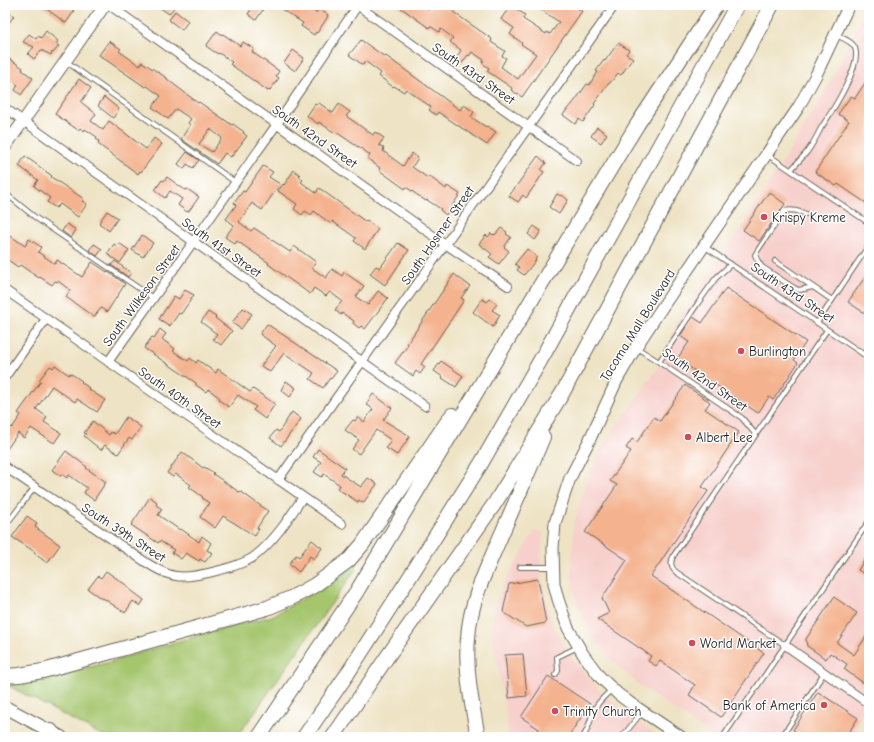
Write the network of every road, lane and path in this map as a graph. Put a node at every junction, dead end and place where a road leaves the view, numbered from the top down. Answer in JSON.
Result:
{"nodes":[{"id":1,"x":105,"y":5,"type":"edge"},
{"id":2,"x":109,"y":5,"type":"edge"},
{"id":3,"x":358,"y":5,"type":"edge"},
{"id":4,"x":716,"y":5,"type":"edge"},
{"id":5,"x":737,"y":5,"type":"edge"},
{"id":6,"x":772,"y":5,"type":"edge"},
{"id":7,"x":849,"y":5,"type":"edge"},
{"id":8,"x":613,"y":6,"type":"edge"},
{"id":9,"x":836,"y":35,"type":"junction"},
{"id":10,"x":65,"y":61,"type":"junction"},
{"id":11,"x":5,"y":108,"type":"edge"},
{"id":12,"x":23,"y":121,"type":"junction"},
{"id":13,"x":277,"y":124,"type":"junction"},
{"id":14,"x":528,"y":127,"type":"junction"},
{"id":15,"x":5,"y":147,"type":"edge"},
{"id":16,"x":767,"y":154,"type":"junction"},
{"id":17,"x":577,"y":161,"type":"dead end"},
{"id":18,"x":791,"y":170,"type":"junction"},
{"id":19,"x":236,"y":182,"type":"junction"},
{"id":20,"x":5,"y":193,"type":"edge"},
{"id":21,"x":806,"y":214,"type":"dead end"},
{"id":22,"x":869,"y":223,"type":"edge"},
{"id":23,"x":193,"y":242,"type":"junction"},
{"id":24,"x":446,"y":244,"type":"junction"},
{"id":25,"x":869,"y":245,"type":"edge"},
{"id":26,"x":704,"y":246,"type":"junction"},
{"id":27,"x":775,"y":261,"type":"dead end"},
{"id":28,"x":730,"y":264,"type":"junction"},
{"id":29,"x":508,"y":286,"type":"dead end"},
{"id":30,"x":813,"y":287,"type":"junction"},
{"id":31,"x":5,"y":290,"type":"edge"},
{"id":32,"x":535,"y":294,"type":"junction"},
{"id":33,"x":153,"y":298,"type":"junction"},
{"id":34,"x":832,"y":300,"type":"junction"},
{"id":35,"x":46,"y":319,"type":"junction"},
{"id":36,"x":817,"y":323,"type":"junction"},
{"id":37,"x":827,"y":330,"type":"junction"},
{"id":38,"x":636,"y":347,"type":"junction"},
{"id":39,"x":869,"y":358,"type":"edge"},
{"id":40,"x":362,"y":361,"type":"junction"},
{"id":41,"x":108,"y":362,"type":"junction"},
{"id":42,"x":659,"y":362,"type":"junction"},
{"id":43,"x":5,"y":378,"type":"edge"},
{"id":44,"x":562,"y":392,"type":"junction"},
{"id":45,"x":425,"y":406,"type":"dead end"},
{"id":46,"x":756,"y":434,"type":"junction"},
{"id":47,"x":5,"y":467,"type":"edge"},
{"id":48,"x":278,"y":480,"type":"junction"},
{"id":49,"x":35,"y":487,"type":"junction"},
{"id":50,"x":303,"y":497,"type":"junction"},
{"id":51,"x":869,"y":521,"type":"edge"},
{"id":52,"x":342,"y":524,"type":"dead end"},
{"id":53,"x":5,"y":526,"type":"edge"},
{"id":54,"x":520,"y":567,"type":"dead end"},
{"id":55,"x":554,"y":567,"type":"junction"},
{"id":56,"x":785,"y":645,"type":"junction"},
{"id":57,"x":578,"y":646,"type":"junction"},
{"id":58,"x":824,"y":672,"type":"junction"},
{"id":59,"x":555,"y":674,"type":"dead end"},
{"id":60,"x":5,"y":676,"type":"edge"},
{"id":61,"x":612,"y":689,"type":"junction"},
{"id":62,"x":282,"y":704,"type":"junction"},
{"id":63,"x":869,"y":704,"type":"edge"},
{"id":64,"x":5,"y":707,"type":"edge"},
{"id":65,"x":642,"y":712,"type":"junction"},
{"id":66,"x":53,"y":735,"type":"edge"},
{"id":67,"x":783,"y":735,"type":"dead end"},
{"id":68,"x":256,"y":737,"type":"edge"},
{"id":69,"x":259,"y":737,"type":"edge"},
{"id":70,"x":304,"y":737,"type":"edge"},
{"id":71,"x":333,"y":737,"type":"edge"},
{"id":72,"x":478,"y":737,"type":"edge"},
{"id":73,"x":583,"y":737,"type":"edge"},
{"id":74,"x":622,"y":737,"type":"edge"},
{"id":75,"x":681,"y":737,"type":"edge"},
{"id":76,"x":723,"y":737,"type":"edge"}],
"edges":[{"from":1,"to":10,"type":"street"},
{"from":2,"to":13,"type":"street","name":"South 42nd Street"},
{"from":3,"to":13,"type":"street","name":"South Wilkeson Street"},
{"from":3,"to":14,"type":"street","name":"South 43rd Street"},
{"from":4,"to":32,"type":"highway"},
{"from":5,"to":70,"type":"highway"},
{"from":6,"to":44,"type":"highway"},
{"from":7,"to":9,"type":"street","name":"Tacoma Mall Boulevard"},
{"from":8,"to":14,"type":"street","name":"South Hosmer Street"},
{"from":9,"to":16,"type":"street","name":"Tacoma Mall Boulevard"},
{"from":9,"to":18,"type":"lane"},
{"from":10,"to":12,"type":"street"},
{"from":10,"to":19,"type":"lane"},
{"from":11,"to":12,"type":"street","name":"South 41st Street"},
{"from":12,"to":15,"type":"street"},
{"from":12,"to":23,"type":"street","name":"South 41st Street"},
{"from":13,"to":19,"type":"street","name":"South Wilkeson Street"},
{"from":13,"to":24,"type":"street","name":"South 42nd Street"},
{"from":14,"to":17,"type":"street","name":"South 43rd Street"},
{"from":14,"to":24,"type":"street","name":"South Hosmer Street"},
{"from":16,"to":18,"type":"lane"},
{"from":16,"to":26,"type":"street","name":"Tacoma Mall Boulevard"},
{"from":18,"to":22,"type":"lane"},
{"from":19,"to":23,"type":"street","name":"South Wilkeson Street"},
{"from":20,"to":33,"type":"lane"},
{"from":21,"to":30,"type":"lane"},
{"from":23,"to":33,"type":"street","name":"South Wilkeson Street"},
{"from":23,"to":40,"type":"street","name":"South 41st Street"},
{"from":24,"to":29,"type":"street","name":"South 42nd Street"},
{"from":24,"to":40,"type":"street","name":"South Hosmer Street"},
{"from":25,"to":34,"type":"lane"},
{"from":26,"to":28,"type":"lane","name":"South 43rd Street"},
{"from":26,"to":38,"type":"street","name":"Tacoma Mall Boulevard"},
{"from":27,"to":30,"type":"lane"},
{"from":28,"to":36,"type":"lane","name":"South 43rd Street"},
{"from":28,"to":42,"type":"lane"},
{"from":30,"to":34,"type":"lane"},
{"from":31,"to":35,"type":"street","name":"South 40th Street"},
{"from":32,"to":60,"type":"highway"},
{"from":32,"to":62,"type":"highway"},
{"from":33,"to":41,"type":"street","name":"South Wilkeson Street"},
{"from":34,"to":36,"type":"lane"},
{"from":35,"to":41,"type":"street","name":"South 40th Street"},
{"from":35,"to":43,"type":"street"},
{"from":36,"to":37,"type":"lane","name":"South 43rd Street"},
{"from":37,"to":39,"type":"lane","name":"South 43rd Street"},
{"from":37,"to":46,"type":"lane"},
{"from":38,"to":42,"type":"lane","name":"South 42nd Street"},
{"from":38,"to":55,"type":"street","name":"Tacoma Mall Boulevard"},
{"from":40,"to":45,"type":"street","name":"South 41st Street"},
{"from":40,"to":48,"type":"street","name":"South Hosmer Street"},
{"from":41,"to":48,"type":"street","name":"South 40th Street"},
{"from":42,"to":46,"type":"lane","name":"South 42nd Street"},
{"from":44,"to":71,"type":"highway"},
{"from":44,"to":72,"type":"highway"},
{"from":46,"to":56,"type":"lane"},
{"from":47,"to":49,"type":"street","name":"South 39th Street"},
{"from":48,"to":50,"type":"street","name":"South 40th Street"},
{"from":49,"to":50,"type":"street","name":"South 39th Street"},
{"from":49,"to":53,"type":"lane"},
{"from":50,"to":52,"type":"street","name":"South 40th Street"},
{"from":51,"to":56,"type":"lane"},
{"from":54,"to":55,"type":"lane"},
{"from":55,"to":57,"type":"street","name":"Tacoma Mall Boulevard"},
{"from":56,"to":58,"type":"street"},
{"from":56,"to":76,"type":"lane"},
{"from":57,"to":59,"type":"lane"},
{"from":57,"to":61,"type":"street","name":"Tacoma Mall Boulevard"},
{"from":58,"to":63,"type":"street"},
{"from":58,"to":67,"type":"lane"},
{"from":61,"to":65,"type":"street","name":"Tacoma Mall Boulevard"},
{"from":61,"to":73,"type":"lane"},
{"from":62,"to":68,"type":"highway"},
{"from":62,"to":69,"type":"highway"},
{"from":64,"to":66,"type":"main road"},
{"from":65,"to":74,"type":"lane"},
{"from":65,"to":75,"type":"street","name":"Tacoma Mall Boulevard"}]}
